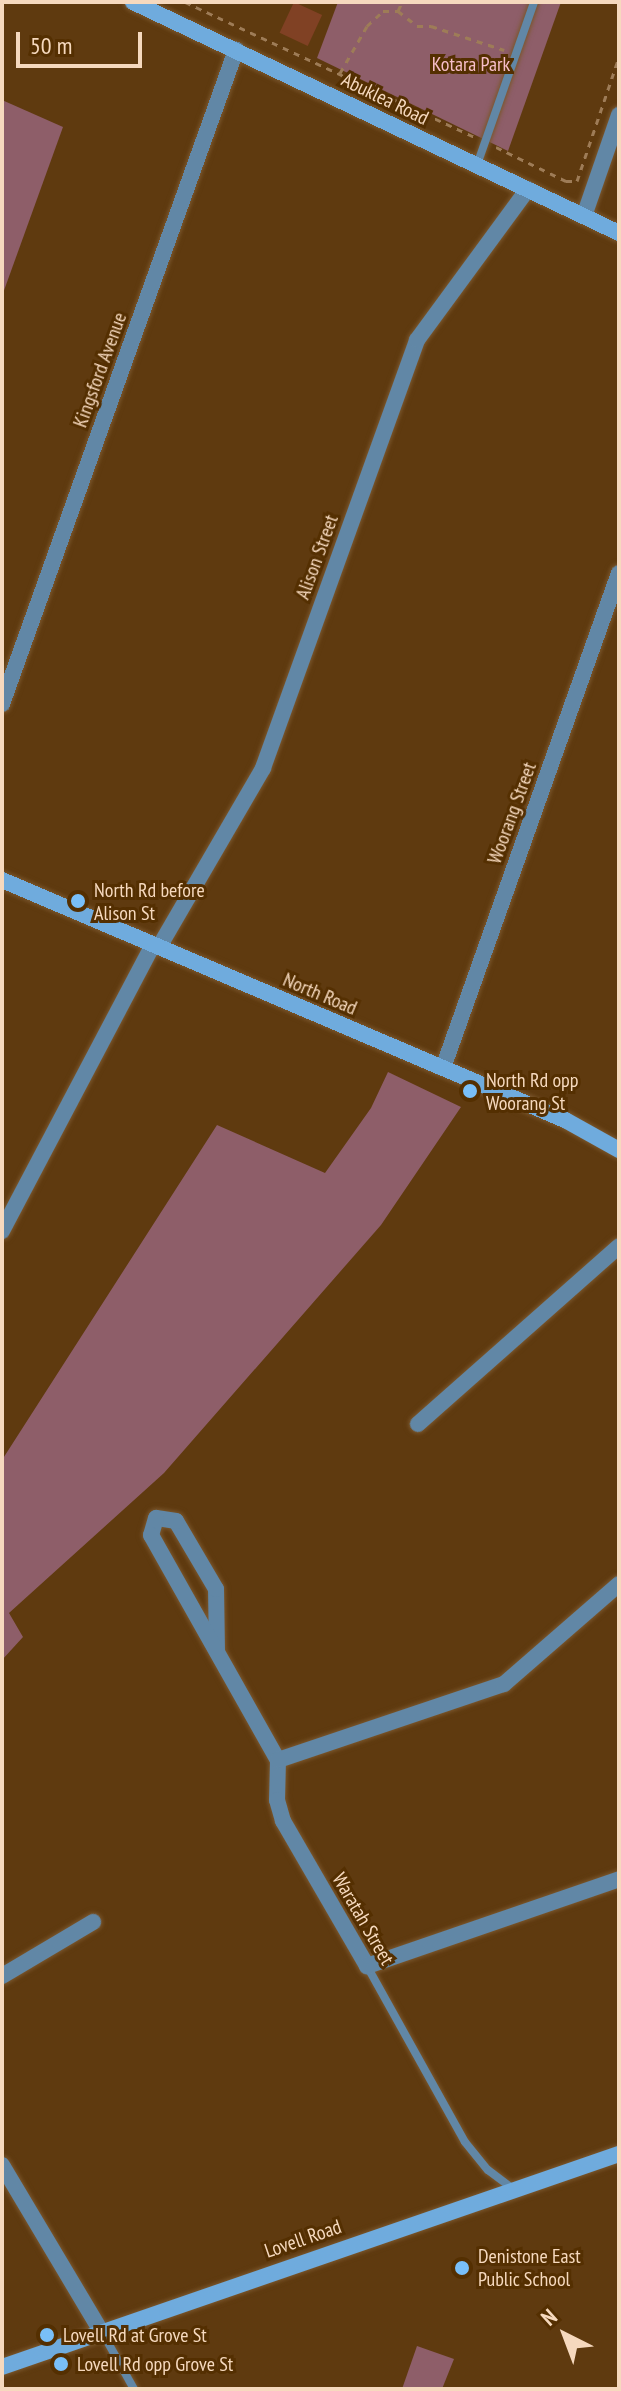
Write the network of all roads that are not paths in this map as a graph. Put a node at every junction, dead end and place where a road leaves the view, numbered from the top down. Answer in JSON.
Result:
{"nodes":[{"id":1,"x":133,"y":2,"type":"edge"},
{"id":2,"x":534,"y":2,"type":"edge"},
{"id":3,"x":236,"y":50,"type":"junction"},
{"id":4,"x":619,"y":115,"type":"edge"},
{"id":5,"x":477,"y":165,"type":"junction"},
{"id":6,"x":528,"y":189,"type":"junction"},
{"id":7,"x":584,"y":216,"type":"junction"},
{"id":8,"x":619,"y":233,"type":"edge"},
{"id":9,"x":619,"y":573,"type":"edge"},
{"id":10,"x":2,"y":704,"type":"edge"},
{"id":11,"x":2,"y":880,"type":"edge"},
{"id":12,"x":156,"y":946,"type":"junction"},
{"id":13,"x":443,"y":1068,"type":"junction"},
{"id":14,"x":619,"y":1150,"type":"edge"},
{"id":15,"x":2,"y":1231,"type":"edge"},
{"id":16,"x":619,"y":1246,"type":"edge"},
{"id":17,"x":418,"y":1424,"type":"dead end"},
{"id":18,"x":619,"y":1584,"type":"edge"},
{"id":19,"x":217,"y":1651,"type":"junction"},
{"id":20,"x":278,"y":1760,"type":"junction"},
{"id":21,"x":619,"y":1879,"type":"edge"},
{"id":22,"x":93,"y":1922,"type":"dead end"},
{"id":23,"x":367,"y":1966,"type":"junction"},
{"id":24,"x":2,"y":1976,"type":"edge"},
{"id":25,"x":619,"y":2154,"type":"edge"},
{"id":26,"x":2,"y":2165,"type":"edge"},
{"id":27,"x":513,"y":2189,"type":"junction"},
{"id":28,"x":101,"y":2331,"type":"junction"},
{"id":29,"x":2,"y":2367,"type":"edge"},
{"id":30,"x":134,"y":2389,"type":"edge"}],
"edges":[{"from":1,"to":3,"type":"street","name":"Abuklea Road"},
{"from":2,"to":5,"type":"lane"},
{"from":3,"to":5,"type":"street","name":"Abuklea Road"},
{"from":3,"to":10,"type":"street","name":"Kingsford Avenue"},
{"from":4,"to":7,"type":"street"},
{"from":5,"to":6,"type":"street","name":"Abuklea Road"},
{"from":6,"to":7,"type":"street","name":"Abuklea Road"},
{"from":6,"to":12,"type":"street","name":"Alison Street"},
{"from":7,"to":8,"type":"street","name":"Abuklea Road"},
{"from":9,"to":13,"type":"street","name":"Woorang Street"},
{"from":11,"to":12,"type":"street","name":"North Road"},
{"from":12,"to":13,"type":"street","name":"North Road"},
{"from":12,"to":15,"type":"street","name":"Alison Street"},
{"from":13,"to":14,"type":"street","name":"North Road"},
{"from":16,"to":17,"type":"street"},
{"from":18,"to":20,"type":"street"},
{"from":19,"to":19,"type":"street"},
{"from":19,"to":20,"type":"street"},
{"from":20,"to":23,"type":"street","name":"Waratah Street"},
{"from":21,"to":23,"type":"street"},
{"from":22,"to":24,"type":"street"},
{"from":23,"to":27,"type":"lane","name":"Waratah Street"},
{"from":25,"to":27,"type":"street","name":"Lovell Road"},
{"from":26,"to":28,"type":"street"},
{"from":27,"to":28,"type":"street","name":"Lovell Road"},
{"from":28,"to":29,"type":"street","name":"Lovell Road"},
{"from":28,"to":30,"type":"lane"}]}
